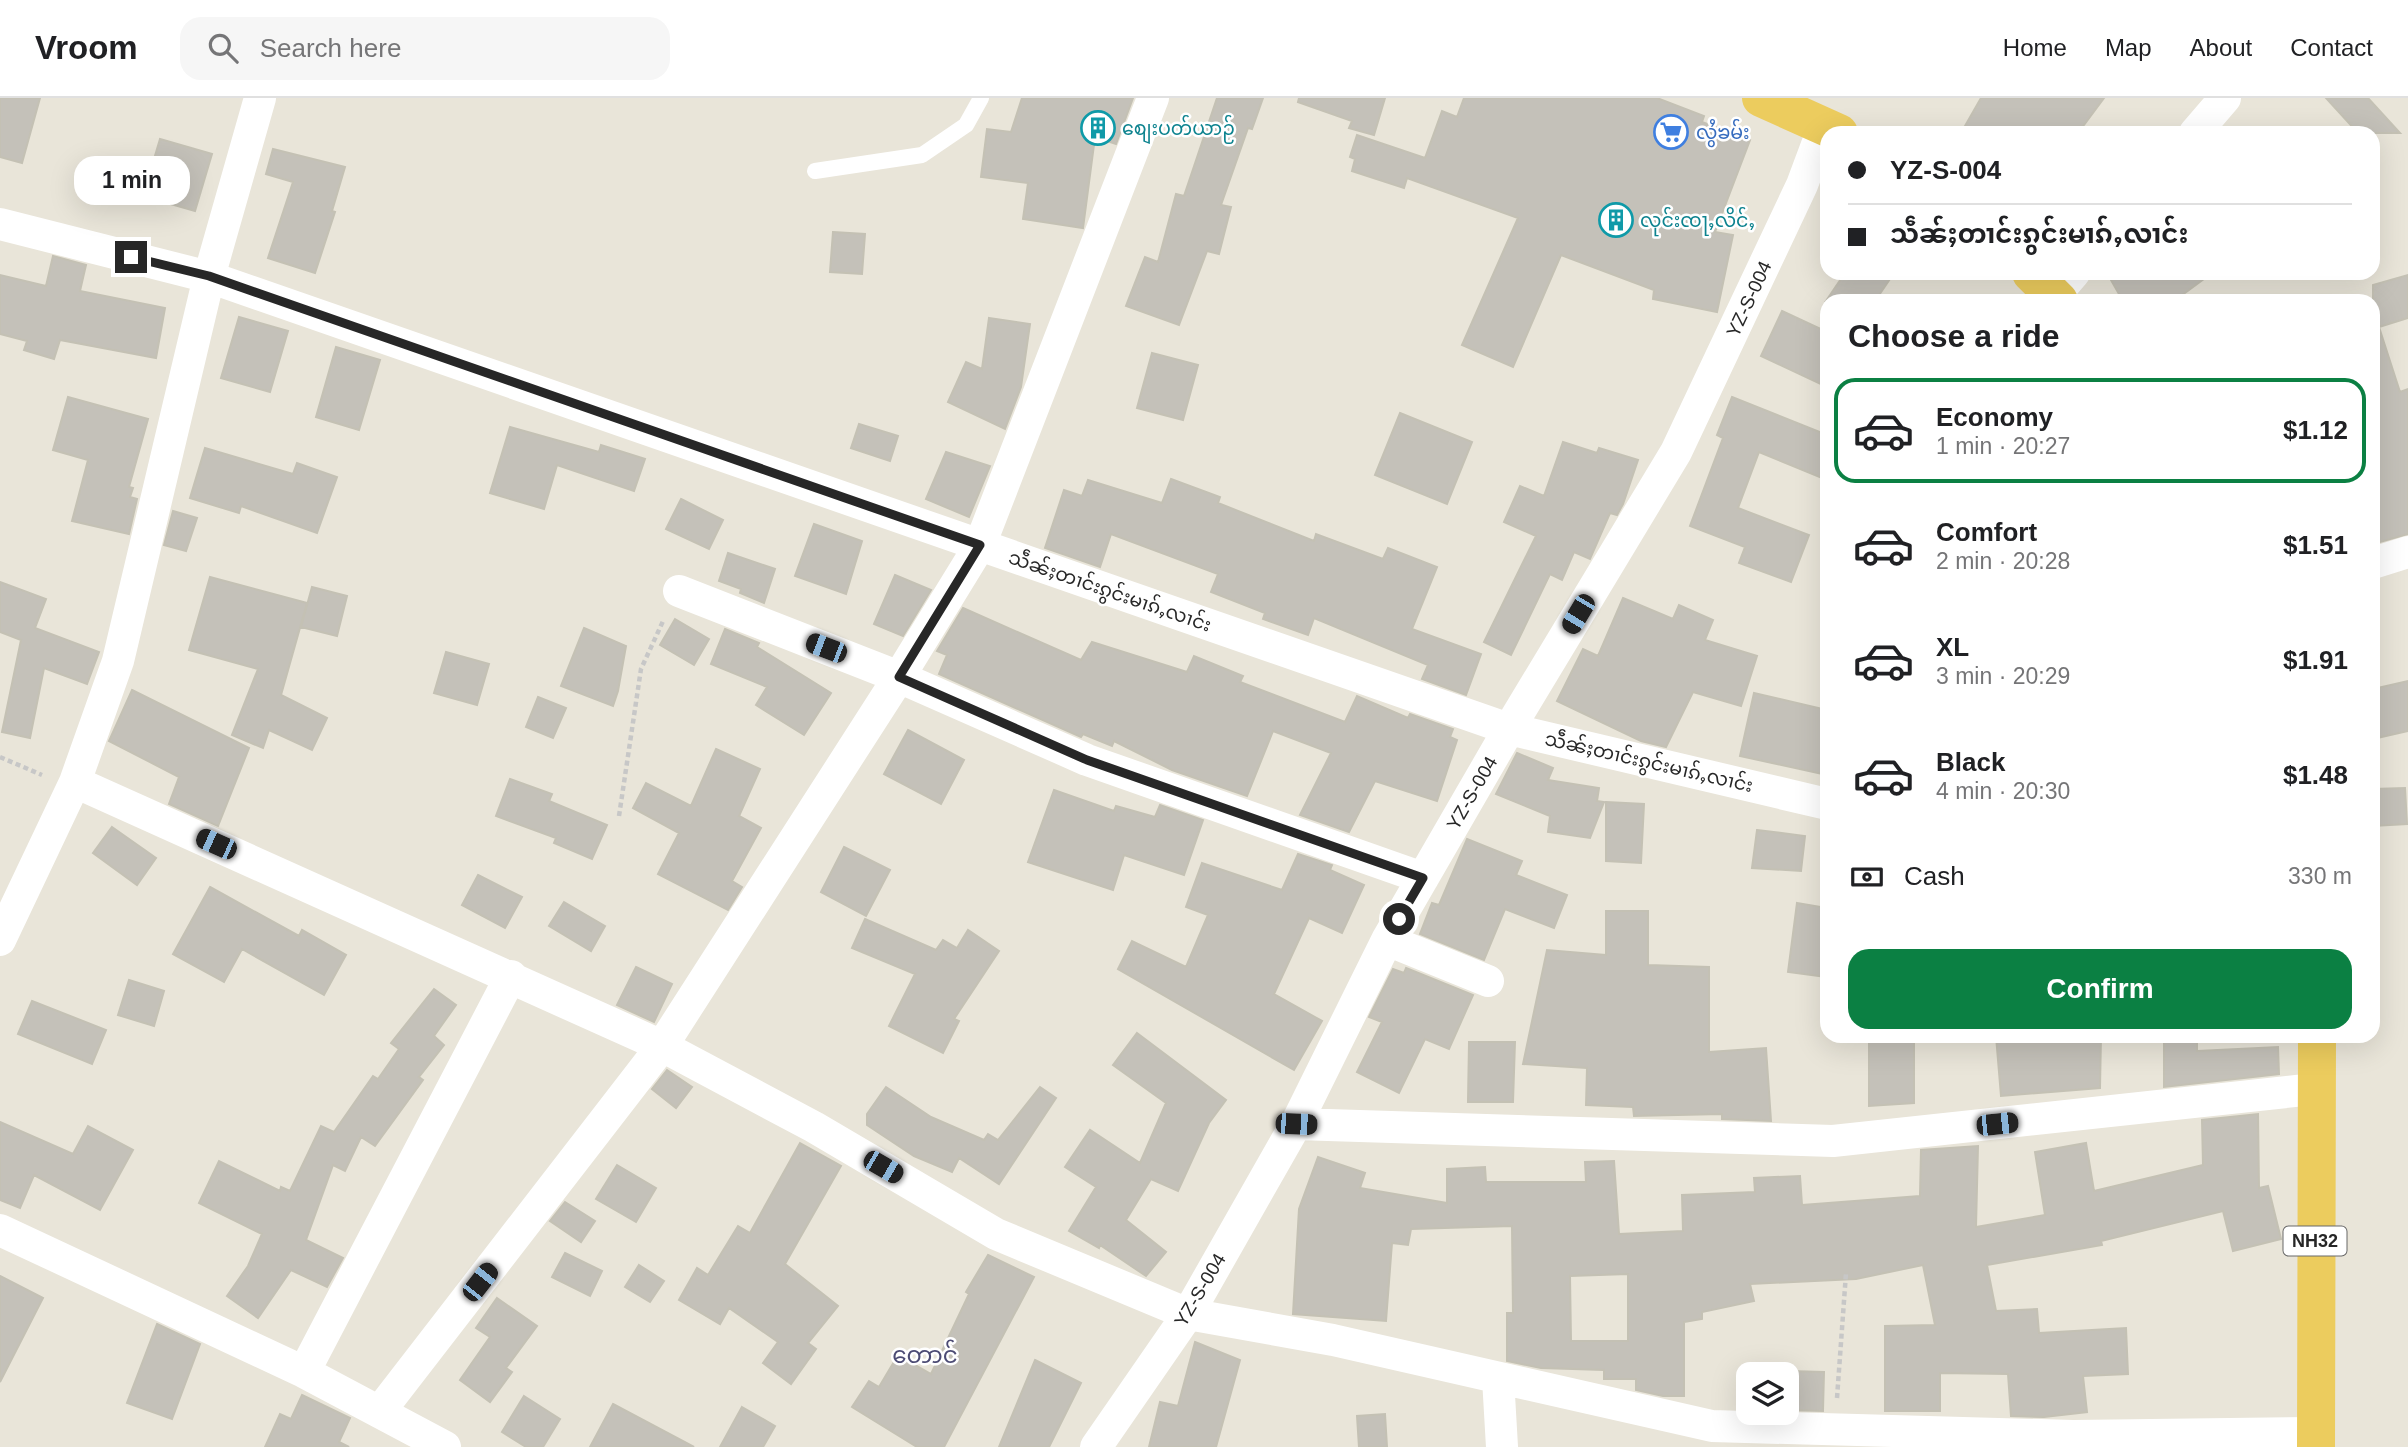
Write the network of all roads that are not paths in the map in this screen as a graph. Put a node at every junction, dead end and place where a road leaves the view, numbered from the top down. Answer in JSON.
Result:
{"nodes":[{"id":1,"x":260,"y":98,"type":"edge"},
{"id":2,"x":981,"y":98,"type":"edge"},
{"id":3,"x":1153,"y":98,"type":"edge"},
{"id":4,"x":1761,"y":98,"type":"edge"},
{"id":5,"x":2225,"y":98,"type":"edge"},
{"id":6,"x":1822,"y":126,"type":"edge"},
{"id":7,"x":2201,"y":126,"type":"edge"},
{"id":8,"x":1820,"y":151,"type":"edge"},
{"id":9,"x":816,"y":171,"type":"dead end"},
{"id":10,"x":0,"y":224,"type":"edge"},
{"id":11,"x":209,"y":276,"type":"junction"},
{"id":12,"x":980,"y":545,"type":"junction"},
{"id":13,"x":2408,"y":552,"type":"edge"},
{"id":14,"x":2380,"y":561,"type":"edge"},
{"id":15,"x":678,"y":591,"type":"road end"},
{"id":16,"x":899,"y":677,"type":"junction"},
{"id":17,"x":1509,"y":729,"type":"junction"},
{"id":18,"x":74,"y":785,"type":"junction"},
{"id":19,"x":1820,"y":802,"type":"edge"},
{"id":20,"x":1423,"y":878,"type":"junction"},
{"id":21,"x":0,"y":940,"type":"edge"},
{"id":22,"x":1387,"y":940,"type":"junction"},
{"id":23,"x":511,"y":976,"type":"junction"},
{"id":24,"x":1489,"y":981,"type":"dead end"},
{"id":25,"x":2317,"y":1043,"type":"edge"},
{"id":26,"x":662,"y":1046,"type":"junction"},
{"id":27,"x":2314,"y":1089,"type":"junction"},
{"id":28,"x":1296,"y":1124,"type":"junction"},
{"id":29,"x":0,"y":1230,"type":"edge"},
{"id":30,"x":1188,"y":1314,"type":"junction"},
{"id":31,"x":304,"y":1372,"type":"junction"},
{"id":32,"x":1498,"y":1378,"type":"junction"},
{"id":33,"x":380,"y":1411,"type":"junction"},
{"id":34,"x":2315,"y":1440,"type":"edge"},
{"id":35,"x":445,"y":1447,"type":"edge"},
{"id":36,"x":1096,"y":1447,"type":"edge"},
{"id":37,"x":1502,"y":1447,"type":"edge"}],
"edges":[{"from":1,"to":11,"type":"street"},
{"from":2,"to":9,"type":"lane"},
{"from":3,"to":12,"type":"street"},
{"from":4,"to":6,"type":"highway"},
{"from":5,"to":7,"type":"street"},
{"from":8,"to":17,"type":"street","name":"YZ-S-004"},
{"from":10,"to":11,"type":"street","name":"သဵၼ်ႈတၢင်းၵွင်းမၢၵ်ႇလၢင်း"},
{"from":11,"to":12,"type":"street","name":"သဵၼ်ႈတၢင်းၵွင်းမၢၵ်ႇလၢင်း"},
{"from":11,"to":18,"type":"street"},
{"from":12,"to":16,"type":"street"},
{"from":12,"to":17,"type":"street","name":"သဵၼ်ႈတၢင်းၵွင်းမၢၵ်ႇလၢင်း"},
{"from":13,"to":14,"type":"street"},
{"from":15,"to":16,"type":"street"},
{"from":16,"to":20,"type":"street"},
{"from":16,"to":26,"type":"street"},
{"from":17,"to":19,"type":"street","name":"သဵၼ်ႈတၢင်းၵွင်းမၢၵ်ႇလၢင်း"},
{"from":17,"to":20,"type":"street","name":"YZ-S-004"},
{"from":18,"to":21,"type":"street"},
{"from":18,"to":23,"type":"street"},
{"from":20,"to":22,"type":"street","name":"YZ-S-004"},
{"from":22,"to":24,"type":"street"},
{"from":22,"to":28,"type":"street","name":"YZ-S-004"},
{"from":23,"to":26,"type":"street"},
{"from":23,"to":31,"type":"street"},
{"from":25,"to":27,"type":"highway","number":"NH32"},
{"from":26,"to":30,"type":"street"},
{"from":26,"to":33,"type":"street"},
{"from":27,"to":28,"type":"street"},
{"from":27,"to":34,"type":"highway","number":"NH32"},
{"from":28,"to":30,"type":"street","name":"YZ-S-004"},
{"from":29,"to":31,"type":"street"},
{"from":30,"to":32,"type":"street"},
{"from":30,"to":36,"type":"street","name":"YZ-S-004"},
{"from":31,"to":33,"type":"street"},
{"from":32,"to":34,"type":"street"},
{"from":32,"to":37,"type":"street"},
{"from":33,"to":35,"type":"street"}]}
